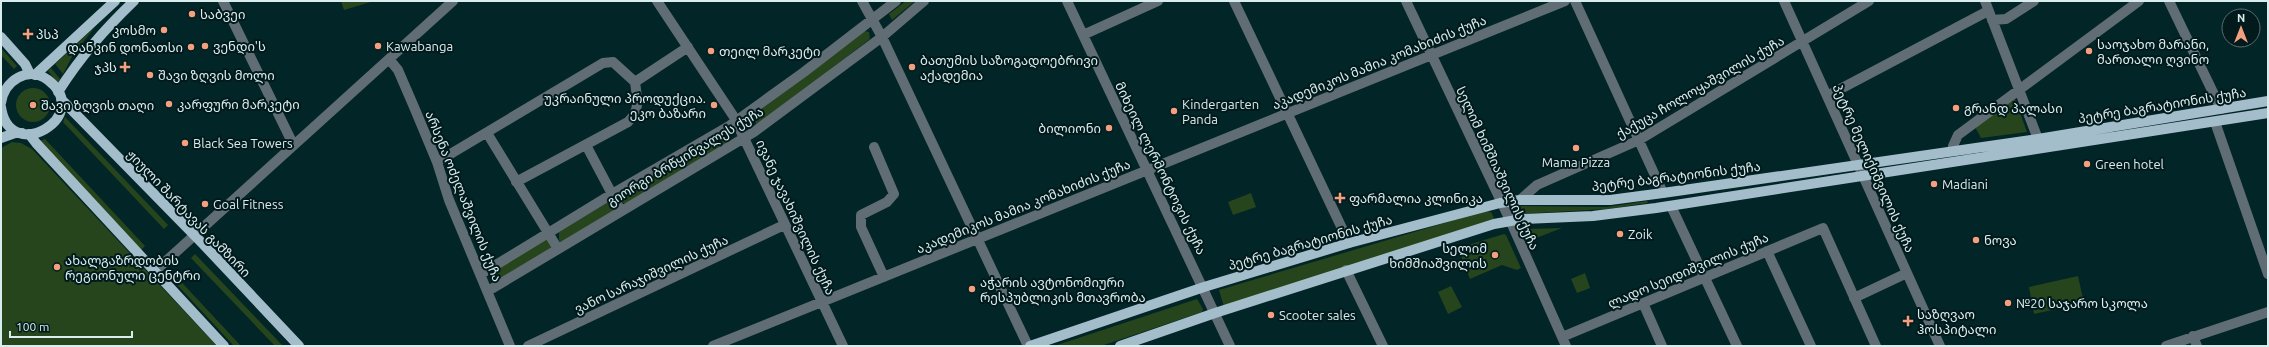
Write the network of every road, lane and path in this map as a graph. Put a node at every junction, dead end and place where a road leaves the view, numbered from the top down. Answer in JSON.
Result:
{"nodes":[{"id":1,"x":115,"y":1,"type":"edge"},
{"id":2,"x":134,"y":1,"type":"edge"},
{"id":3,"x":223,"y":1,"type":"edge"},
{"id":4,"x":453,"y":1,"type":"edge"},
{"id":5,"x":862,"y":1,"type":"edge"},
{"id":6,"x":896,"y":1,"type":"edge"},
{"id":7,"x":924,"y":1,"type":"edge"},
{"id":8,"x":1067,"y":1,"type":"edge"},
{"id":9,"x":1158,"y":1,"type":"edge"},
{"id":10,"x":1234,"y":1,"type":"edge"},
{"id":11,"x":1406,"y":1,"type":"edge"},
{"id":12,"x":1565,"y":1,"type":"edge"},
{"id":13,"x":1576,"y":1,"type":"edge"},
{"id":14,"x":1784,"y":1,"type":"edge"},
{"id":15,"x":1869,"y":1,"type":"edge"},
{"id":16,"x":1984,"y":1,"type":"edge"},
{"id":17,"x":2034,"y":1,"type":"edge"},
{"id":18,"x":2139,"y":1,"type":"edge"},
{"id":19,"x":2169,"y":1,"type":"edge"},
{"id":20,"x":661,"y":2,"type":"edge"},
{"id":21,"x":1990,"y":16,"type":"junction"},
{"id":22,"x":872,"y":19,"type":"junction"},
{"id":23,"x":1083,"y":35,"type":"junction"},
{"id":24,"x":882,"y":37,"type":"junction"},
{"id":25,"x":1,"y":38,"type":"edge"},
{"id":26,"x":1803,"y":42,"type":"junction"},
{"id":27,"x":688,"y":47,"type":"junction"},
{"id":28,"x":1431,"y":55,"type":"junction"},
{"id":29,"x":389,"y":60,"type":"junction"},
{"id":30,"x":33,"y":74,"type":"junction"},
{"id":31,"x":635,"y":82,"type":"junction"},
{"id":32,"x":2019,"y":90,"type":"junction"},
{"id":33,"x":60,"y":96,"type":"junction"},
{"id":34,"x":1827,"y":96,"type":"junction"},
{"id":35,"x":2268,"y":101,"type":"edge"},
{"id":36,"x":1,"y":103,"type":"edge"},
{"id":37,"x":1,"y":109,"type":"edge"},
{"id":38,"x":2221,"y":109,"type":"junction"},
{"id":39,"x":1288,"y":114,"type":"junction"},
{"id":40,"x":2268,"y":114,"type":"edge"},
{"id":41,"x":736,"y":121,"type":"junction"},
{"id":42,"x":2215,"y":122,"type":"junction"},
{"id":43,"x":487,"y":132,"type":"junction"},
{"id":44,"x":27,"y":134,"type":"junction"},
{"id":45,"x":1,"y":138,"type":"edge"},
{"id":46,"x":744,"y":138,"type":"junction"},
{"id":47,"x":2038,"y":139,"type":"junction"},
{"id":48,"x":1639,"y":140,"type":"junction"},
{"id":49,"x":293,"y":144,"type":"junction"},
{"id":50,"x":586,"y":145,"type":"junction"},
{"id":51,"x":874,"y":147,"type":"dead end"},
{"id":52,"x":1953,"y":151,"type":"junction"},
{"id":53,"x":437,"y":162,"type":"junction"},
{"id":54,"x":1858,"y":164,"type":"junction"},
{"id":55,"x":1148,"y":170,"type":"junction"},
{"id":56,"x":1861,"y":175,"type":"junction"},
{"id":57,"x":516,"y":182,"type":"junction"},
{"id":58,"x":1663,"y":193,"type":"junction"},
{"id":59,"x":612,"y":194,"type":"junction"},
{"id":60,"x":1520,"y":200,"type":"junction"},
{"id":61,"x":1500,"y":203,"type":"junction"},
{"id":62,"x":1671,"y":206,"type":"junction"},
{"id":63,"x":621,"y":211,"type":"junction"},
{"id":64,"x":1510,"y":220,"type":"junction"},
{"id":65,"x":784,"y":225,"type":"junction"},
{"id":66,"x":194,"y":234,"type":"junction"},
{"id":67,"x":550,"y":234,"type":"junction"},
{"id":68,"x":976,"y":240,"type":"junction"},
{"id":69,"x":1349,"y":243,"type":"junction"},
{"id":70,"x":558,"y":249,"type":"junction"},
{"id":71,"x":1768,"y":251,"type":"junction"},
{"id":72,"x":1346,"y":270,"type":"junction"},
{"id":73,"x":155,"y":271,"type":"junction"},
{"id":74,"x":1907,"y":273,"type":"junction"},
{"id":75,"x":481,"y":274,"type":"junction"},
{"id":76,"x":2268,"y":274,"type":"edge"},
{"id":77,"x":884,"y":277,"type":"junction"},
{"id":78,"x":1704,"y":278,"type":"junction"},
{"id":79,"x":1204,"y":287,"type":"junction"},
{"id":80,"x":488,"y":291,"type":"junction"},
{"id":81,"x":1854,"y":298,"type":"junction"},
{"id":82,"x":822,"y":302,"type":"junction"},
{"id":83,"x":1643,"y":303,"type":"junction"},
{"id":84,"x":2268,"y":312,"type":"edge"},
{"id":85,"x":1215,"y":313,"type":"junction"},
{"id":86,"x":1564,"y":341,"type":"edge"},
{"id":87,"x":2195,"y":341,"type":"edge"},
{"id":88,"x":224,"y":346,"type":"edge"},
{"id":89,"x":299,"y":346,"type":"edge"},
{"id":90,"x":510,"y":346,"type":"edge"},
{"id":91,"x":528,"y":346,"type":"edge"},
{"id":92,"x":713,"y":346,"type":"edge"},
{"id":93,"x":843,"y":346,"type":"edge"},
{"id":94,"x":1029,"y":346,"type":"edge"},
{"id":95,"x":1120,"y":346,"type":"edge"},
{"id":96,"x":1230,"y":346,"type":"edge"},
{"id":97,"x":1383,"y":346,"type":"edge"},
{"id":98,"x":1662,"y":346,"type":"edge"},
{"id":99,"x":1737,"y":346,"type":"edge"},
{"id":100,"x":1811,"y":346,"type":"edge"},
{"id":101,"x":1876,"y":346,"type":"edge"},
{"id":102,"x":1940,"y":346,"type":"edge"},
{"id":103,"x":2166,"y":346,"type":"edge"}],
"edges":[{"from":1,"to":30,"type":"main road"},
{"from":2,"to":33,"type":"main road"},
{"from":3,"to":49,"type":"street"},
{"from":4,"to":29,"type":"street"},
{"from":5,"to":22,"type":"street"},
{"from":6,"to":22,"type":"street","name":"გიორგი ბრწყინვალეს ქუჩა"},
{"from":7,"to":24,"type":"street","name":"გიორგი ბრწყინვალეს ქუჩა"},
{"from":8,"to":23,"type":"street","name":"მიხეილ ლერმონტოვის ქუჩა"},
{"from":9,"to":23,"type":"street"},
{"from":10,"to":39,"type":"street"},
{"from":11,"to":28,"type":"street","name":"სელიმ ხიმშიაშვილის ქუჩა"},
{"from":12,"to":28,"type":"street","name":"აკადემიკოს მამია კომახიძის ქუჩა"},
{"from":13,"to":48,"type":"street"},
{"from":14,"to":26,"type":"street","name":"პეტრე მელიქიშვილის ქუჩა"},
{"from":15,"to":26,"type":"street","name":"ქაქუცა ჩოლოყაშვილის ქუჩა"},
{"from":16,"to":21,"type":"street"},
{"from":17,"to":21,"type":"street"},
{"from":18,"to":32,"type":"street"},
{"from":19,"to":38,"type":"street"},
{"from":20,"to":27,"type":"street","name":"ივანე ჯავახიშვილის ქუჩა"},
{"from":21,"to":32,"type":"street"},
{"from":21,"to":34,"type":"street"},
{"from":22,"to":24,"type":"street"},
{"from":22,"to":41,"type":"street","name":"გიორგი ბრწყინვალეს ქუჩა"},
{"from":23,"to":55,"type":"street","name":"მიხეილ ლერმონტოვის ქუჩა"},
{"from":24,"to":46,"type":"street","name":"გიორგი ბრწყინვალეს ქუჩა"},
{"from":24,"to":68,"type":"street"},
{"from":25,"to":30,"type":"main road"},
{"from":26,"to":34,"type":"street","name":"პეტრე მელიქიშვილის ქუჩა"},
{"from":26,"to":48,"type":"street","name":"ქაქუცა ჩოლოყაშვილის ქუჩა"},
{"from":27,"to":31,"type":"street"},
{"from":27,"to":41,"type":"street","name":"ივანე ჯავახიშვილის ქუჩა"},
{"from":28,"to":39,"type":"street","name":"აკადემიკოს მამია კომახიძის ქუჩა"},
{"from":28,"to":61,"type":"street","name":"სელიმ ხიმშიაშვილის ქუჩა"},
{"from":29,"to":49,"type":"street"},
{"from":29,"to":53,"type":"street","name":"არსენა ოძელაშვილის ქუჩა"},
{"from":30,"to":33,"type":"main road","name":"ჟიული შარტავას გამზირი"},
{"from":30,"to":36,"type":"main road"},
{"from":31,"to":43,"type":"street"},
{"from":31,"to":50,"type":"street"},
{"from":32,"to":47,"type":"street"},
{"from":32,"to":52,"type":"street"},
{"from":33,"to":44,"type":"main road"},
{"from":33,"to":66,"type":"main road","name":"ჟიული შარტავას გამზირი"},
{"from":34,"to":54,"type":"street","name":"პეტრე მელიქიშვილის ქუჩა"},
{"from":35,"to":38,"type":"main road","name":"პეტრე ბაგრატიონის ქუჩა"},
{"from":37,"to":44,"type":"main road"},
{"from":38,"to":47,"type":"main road","name":"პეტრე ბაგრატიონის ქუჩა"},
{"from":39,"to":55,"type":"street","name":"აკადემიკოს მამია კომახიძის ქუჩა"},
{"from":39,"to":69,"type":"street"},
{"from":40,"to":42,"type":"main road","name":"პეტრე ბაგრატიონის ქუჩა"},
{"from":41,"to":46,"type":"street","name":"ივანე ჯავახიშვილის ქუჩა"},
{"from":41,"to":59,"type":"street","name":"გიორგი ბრწყინვალეს ქუჩა"},
{"from":42,"to":56,"type":"main road","name":"პეტრე ბაგრატიონის ქუჩა"},
{"from":42,"to":76,"type":"street"},
{"from":43,"to":53,"type":"street"},
{"from":43,"to":57,"type":"street"},
{"from":44,"to":45,"type":"main road"},
{"from":44,"to":73,"type":"main road"},
{"from":46,"to":63,"type":"street","name":"გიორგი ბრწყინვალეს ქუჩა"},
{"from":46,"to":65,"type":"street","name":"ივანე ჯავახიშვილის ქუჩა"},
{"from":47,"to":52,"type":"main road","name":"პეტრე ბაგრატიონის ქუჩა"},
{"from":48,"to":58,"type":"street"},
{"from":48,"to":60,"type":"street","name":"ქაქუცა ჩოლოყაშვილის ქუჩა"},
{"from":49,"to":66,"type":"street"},
{"from":50,"to":57,"type":"street"},
{"from":50,"to":59,"type":"street"},
{"from":51,"to":77,"type":"street"},
{"from":52,"to":54,"type":"main road","name":"პეტრე ბაგრატიონის ქუჩა"},
{"from":53,"to":75,"type":"street","name":"არსენა ოძელაშვილის ქუჩა"},
{"from":54,"to":56,"type":"street","name":"პეტრე მელიქიშვილის ქუჩა"},
{"from":54,"to":58,"type":"main road","name":"პეტრე ბაგრატიონის ქუჩა"},
{"from":55,"to":68,"type":"street","name":"აკადემიკოს მამია კომახიძის ქუჩა"},
{"from":55,"to":79,"type":"street","name":"მიხეილ ლერმონტოვის ქუჩა"},
{"from":56,"to":62,"type":"main road","name":"პეტრე ბაგრატიონის ქუჩა"},
{"from":56,"to":74,"type":"street","name":"პეტრე მელიქიშვილის ქუჩა"},
{"from":57,"to":67,"type":"street"},
{"from":58,"to":60,"type":"main road","name":"პეტრე ბაგრატიონის ქუჩა"},
{"from":59,"to":63,"type":"street"},
{"from":59,"to":67,"type":"street","name":"გიორგი ბრწყინვალეს ქუჩა"},
{"from":60,"to":61,"type":"main road","name":"პეტრე ბაგრატიონის ქუჩა"},
{"from":61,"to":64,"type":"street","name":"სელიმ ხიმშიაშვილის ქუჩა"},
{"from":61,"to":69,"type":"main road","name":"პეტრე ბაგრატიონის ქუჩა"},
{"from":62,"to":64,"type":"main road","name":"პეტრე ბაგრატიონის ქუჩა"},
{"from":62,"to":78,"type":"street"},
{"from":63,"to":70,"type":"street","name":"გიორგი ბრწყინვალეს ქუჩა"},
{"from":64,"to":72,"type":"main road","name":"პეტრე ბაგრატიონის ქუჩა"},
{"from":64,"to":86,"type":"street","name":"სელიმ ხიმშიაშვილის ქუჩა"},
{"from":65,"to":82,"type":"street","name":"ივანე ჯავახიშვილის ქუჩა"},
{"from":65,"to":91,"type":"street","name":"ვანო სარაჯიშვილის ქუჩა"},
{"from":66,"to":73,"type":"street"},
{"from":66,"to":89,"type":"main road","name":"ჟიული შარტავას გამზირი"},
{"from":67,"to":70,"type":"street"},
{"from":67,"to":75,"type":"street","name":"გიორგი ბრწყინვალეს ქუჩა"},
{"from":68,"to":77,"type":"street","name":"აკადემიკოს მამია კომახიძის ქუჩა"},
{"from":68,"to":94,"type":"street"},
{"from":69,"to":79,"type":"main road","name":"პეტრე ბაგრატიონის ქუჩა"},
{"from":70,"to":80,"type":"street","name":"გიორგი ბრწყინვალეს ქუჩა"},
{"from":71,"to":78,"type":"street","name":"ლადო სეიდიშვილის ქუჩა"},
{"from":71,"to":81,"type":"street","name":"ლადო სეიდიშვილის ქუჩა"},
{"from":71,"to":100,"type":"street"},
{"from":72,"to":85,"type":"main road","name":"პეტრე ბაგრატიონის ქუჩა"},
{"from":72,"to":97,"type":"street"},
{"from":73,"to":88,"type":"main road"},
{"from":74,"to":81,"type":"street"},
{"from":74,"to":102,"type":"street","name":"პეტრე მელიქიშვილის ქუჩა"},
{"from":75,"to":80,"type":"street","name":"არსენა ოძელაშვილის ქუჩა"},
{"from":77,"to":82,"type":"street","name":"აკადემიკოს მამია კომახიძის ქუჩა"},
{"from":78,"to":83,"type":"street","name":"ლადო სეიდიშვილის ქუჩა"},
{"from":78,"to":99,"type":"street"},
{"from":79,"to":85,"type":"street","name":"მიხეილ ლერმონტოვის ქუჩა"},
{"from":79,"to":94,"type":"main road","name":"პეტრე ბაგრატიონის ქუჩა"},
{"from":80,"to":90,"type":"street","name":"არსენა ოძელაშვილის ქუჩა"},
{"from":81,"to":101,"type":"street"},
{"from":82,"to":92,"type":"street","name":"აკადემიკოს მამია კომახიძის ქუჩა"},
{"from":82,"to":93,"type":"street","name":"ივანე ჯავახიშვილის ქუჩა"},
{"from":83,"to":86,"type":"street","name":"ლადო სეიდიშვილის ქუჩა"},
{"from":83,"to":98,"type":"street"},
{"from":84,"to":87,"type":"street"},
{"from":85,"to":95,"type":"main road","name":"პეტრე ბაგრატიონის ქუჩა"},
{"from":85,"to":96,"type":"street","name":"მიხეილ ლერმონტოვის ქუჩა"},
{"from":87,"to":103,"type":"street"}]}
